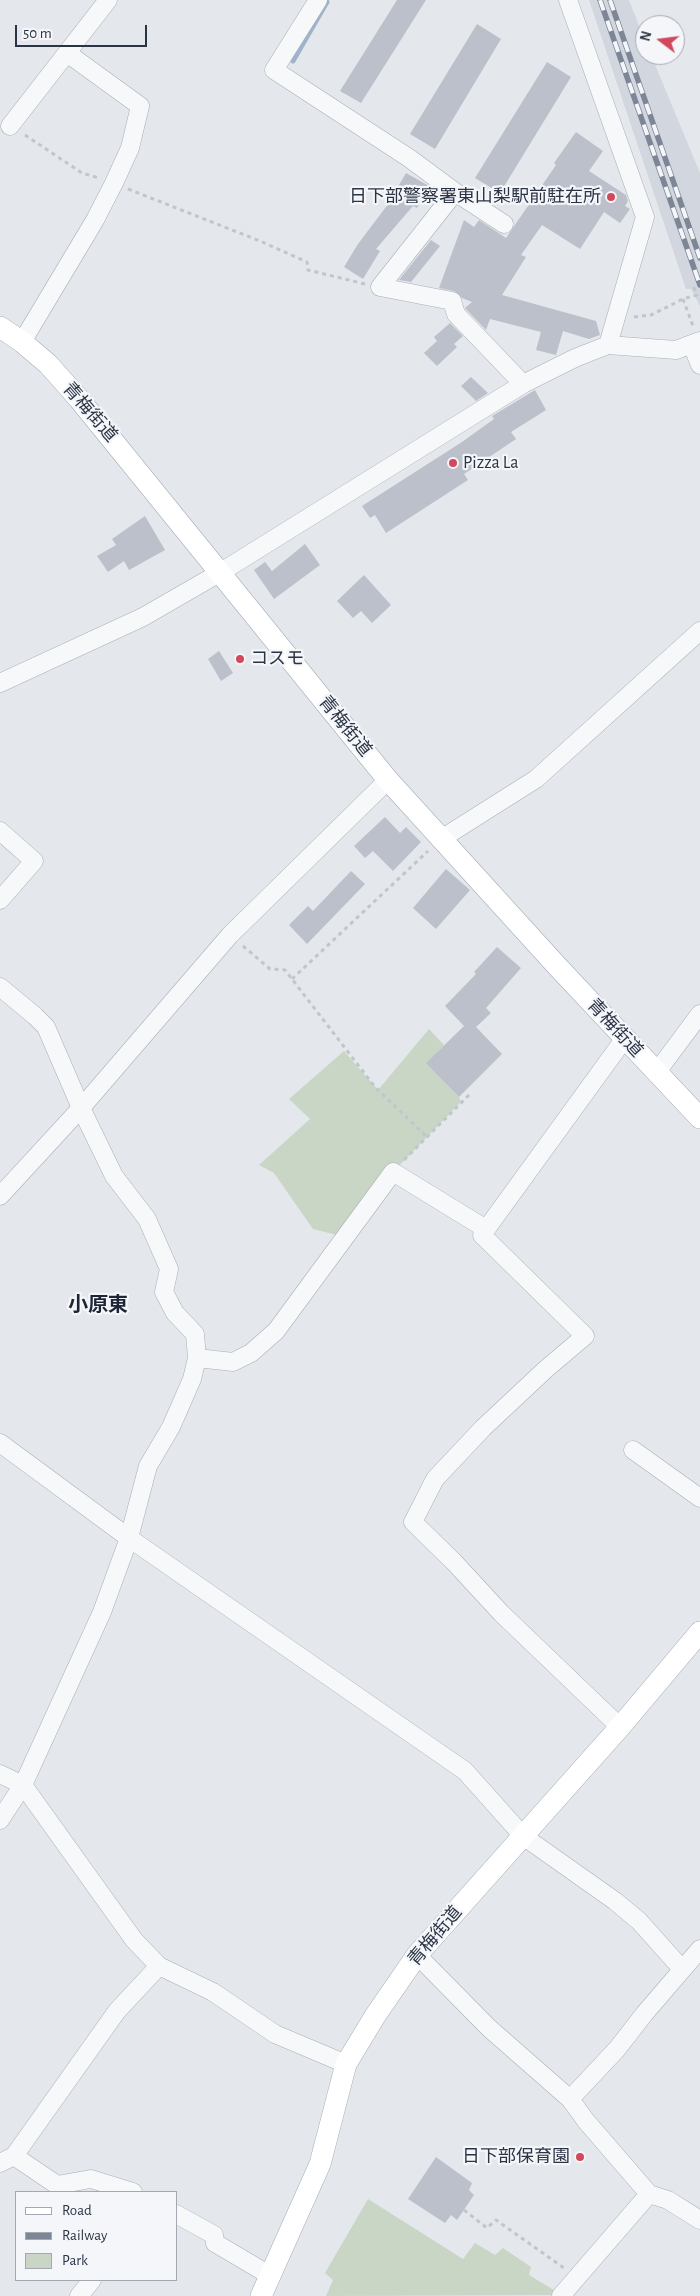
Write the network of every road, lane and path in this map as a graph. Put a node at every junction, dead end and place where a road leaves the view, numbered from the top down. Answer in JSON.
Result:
{"nodes":[{"id":1,"x":108,"y":0,"type":"edge"},
{"id":2,"x":568,"y":0,"type":"edge"},
{"id":3,"x":317,"y":1,"type":"edge"},
{"id":4,"x":67,"y":53,"type":"junction"},
{"id":5,"x":10,"y":126,"type":"joint"},
{"id":6,"x":114,"y":183,"type":"junction"},
{"id":7,"x":455,"y":192,"type":"junction"},
{"id":8,"x":504,"y":224,"type":"dead end"},
{"id":9,"x":693,"y":286,"type":"dead end"},
{"id":10,"x":380,"y":287,"type":"junction"},
{"id":11,"x":683,"y":299,"type":"junction"},
{"id":12,"x":616,"y":319,"type":"junction"},
{"id":13,"x":0,"y":327,"type":"edge"},
{"id":14,"x":22,"y":342,"type":"junction"},
{"id":15,"x":697,"y":342,"type":"edge"},
{"id":16,"x":608,"y":345,"type":"junction"},
{"id":17,"x":700,"y":365,"type":"edge"},
{"id":18,"x":524,"y":384,"type":"junction"},
{"id":19,"x":221,"y":572,"type":"junction"},
{"id":20,"x":700,"y":630,"type":"edge"},
{"id":21,"x":0,"y":683,"type":"edge"},
{"id":22,"x":388,"y":780,"type":"junction"},
{"id":23,"x":0,"y":831,"type":"edge"},
{"id":24,"x":441,"y":839,"type":"junction"},
{"id":25,"x":0,"y":900,"type":"edge"},
{"id":26,"x":230,"y":935,"type":"junction"},
{"id":27,"x":292,"y":979,"type":"junction"},
{"id":28,"x":0,"y":987,"type":"edge"},
{"id":29,"x":700,"y":1014,"type":"edge"},
{"id":30,"x":625,"y":1038,"type":"junction"},
{"id":31,"x":656,"y":1073,"type":"junction"},
{"id":32,"x":471,"y":1093,"type":"dead end"},
{"id":33,"x":80,"y":1108,"type":"junction"},
{"id":34,"x":700,"y":1118,"type":"edge"},
{"id":35,"x":426,"y":1136,"type":"junction"},
{"id":36,"x":393,"y":1172,"type":"junction"},
{"id":37,"x":0,"y":1196,"type":"edge"},
{"id":38,"x":486,"y":1229,"type":"junction"},
{"id":39,"x":197,"y":1358,"type":"junction"},
{"id":40,"x":0,"y":1443,"type":"edge"},
{"id":41,"x":633,"y":1450,"type":"dead end"},
{"id":42,"x":700,"y":1498,"type":"edge"},
{"id":43,"x":129,"y":1538,"type":"junction"},
{"id":44,"x":700,"y":1632,"type":"edge"},
{"id":45,"x":620,"y":1727,"type":"junction"},
{"id":46,"x":0,"y":1774,"type":"edge"},
{"id":47,"x":22,"y":1786,"type":"junction"},
{"id":48,"x":0,"y":1820,"type":"edge"},
{"id":49,"x":523,"y":1836,"type":"junction"},
{"id":50,"x":700,"y":1950,"type":"edge"},
{"id":51,"x":417,"y":1955,"type":"junction"},
{"id":52,"x":159,"y":1966,"type":"junction"},
{"id":53,"x":682,"y":1969,"type":"junction"},
{"id":54,"x":346,"y":2064,"type":"junction"},
{"id":55,"x":570,"y":2099,"type":"junction"},
{"id":56,"x":7,"y":2160,"type":"edge"},
{"id":57,"x":130,"y":2191,"type":"edge"},
{"id":58,"x":649,"y":2194,"type":"junction"},
{"id":59,"x":464,"y":2210,"type":"dead end"},
{"id":60,"x":178,"y":2215,"type":"edge"},
{"id":61,"x":700,"y":2220,"type":"edge"},
{"id":62,"x":271,"y":2276,"type":"junction"},
{"id":63,"x":577,"y":2277,"type":"junction"},
{"id":64,"x":91,"y":2281,"type":"edge"},
{"id":65,"x":79,"y":2296,"type":"edge"},
{"id":66,"x":260,"y":2296,"type":"edge"},
{"id":67,"x":561,"y":2296,"type":"edge"}],
"edges":[{"from":1,"to":4,"type":"street"},
{"from":2,"to":12,"type":"street"},
{"from":3,"to":7,"type":"street"},
{"from":4,"to":5,"type":"street"},
{"from":4,"to":6,"type":"street"},
{"from":5,"to":6,"type":"path"},
{"from":6,"to":10,"type":"path"},
{"from":6,"to":14,"type":"street"},
{"from":7,"to":8,"type":"street"},
{"from":7,"to":10,"type":"street"},
{"from":9,"to":11,"type":"path"},
{"from":10,"to":18,"type":"street"},
{"from":11,"to":12,"type":"path"},
{"from":11,"to":15,"type":"path"},
{"from":12,"to":16,"type":"street"},
{"from":13,"to":14,"type":"main road","name":"青梅街道"},
{"from":14,"to":19,"type":"main road","name":"青梅街道"},
{"from":15,"to":16,"type":"street"},
{"from":15,"to":17,"type":"street"},
{"from":16,"to":18,"type":"street"},
{"from":18,"to":19,"type":"street"},
{"from":19,"to":21,"type":"street"},
{"from":19,"to":22,"type":"main road","name":"青梅街道"},
{"from":20,"to":24,"type":"street"},
{"from":22,"to":24,"type":"main road","name":"青梅街道"},
{"from":22,"to":26,"type":"street"},
{"from":23,"to":25,"type":"street"},
{"from":24,"to":27,"type":"path"},
{"from":24,"to":30,"type":"main road","name":"青梅街道"},
{"from":26,"to":27,"type":"path"},
{"from":26,"to":33,"type":"street"},
{"from":27,"to":35,"type":"path"},
{"from":28,"to":33,"type":"street"},
{"from":29,"to":31,"type":"street"},
{"from":30,"to":31,"type":"main road","name":"青梅街道"},
{"from":30,"to":38,"type":"street"},
{"from":31,"to":34,"type":"main road","name":"青梅街道"},
{"from":32,"to":35,"type":"path"},
{"from":33,"to":37,"type":"street"},
{"from":33,"to":39,"type":"street"},
{"from":35,"to":36,"type":"path"},
{"from":36,"to":38,"type":"street"},
{"from":36,"to":39,"type":"street"},
{"from":38,"to":45,"type":"street"},
{"from":39,"to":43,"type":"street"},
{"from":40,"to":43,"type":"street"},
{"from":41,"to":42,"type":"street"},
{"from":43,"to":47,"type":"street"},
{"from":43,"to":49,"type":"street"},
{"from":44,"to":45,"type":"main road","name":"青梅街道"},
{"from":45,"to":49,"type":"main road","name":"青梅街道"},
{"from":46,"to":47,"type":"street"},
{"from":47,"to":48,"type":"street"},
{"from":47,"to":52,"type":"street"},
{"from":49,"to":51,"type":"main road","name":"青梅街道"},
{"from":49,"to":53,"type":"street"},
{"from":50,"to":53,"type":"street"},
{"from":51,"to":54,"type":"main road","name":"青梅街道"},
{"from":51,"to":55,"type":"street"},
{"from":52,"to":54,"type":"street"},
{"from":52,"to":56,"type":"street"},
{"from":53,"to":55,"type":"street"},
{"from":54,"to":62,"type":"main road","name":"青梅街道"},
{"from":55,"to":58,"type":"street"},
{"from":56,"to":57,"type":"street"},
{"from":58,"to":61,"type":"street"},
{"from":58,"to":63,"type":"street"},
{"from":59,"to":63,"type":"path"},
{"from":60,"to":62,"type":"street"},
{"from":62,"to":66,"type":"main road","name":"青梅街道"},
{"from":63,"to":67,"type":"street"},
{"from":64,"to":65,"type":"street"}]}
